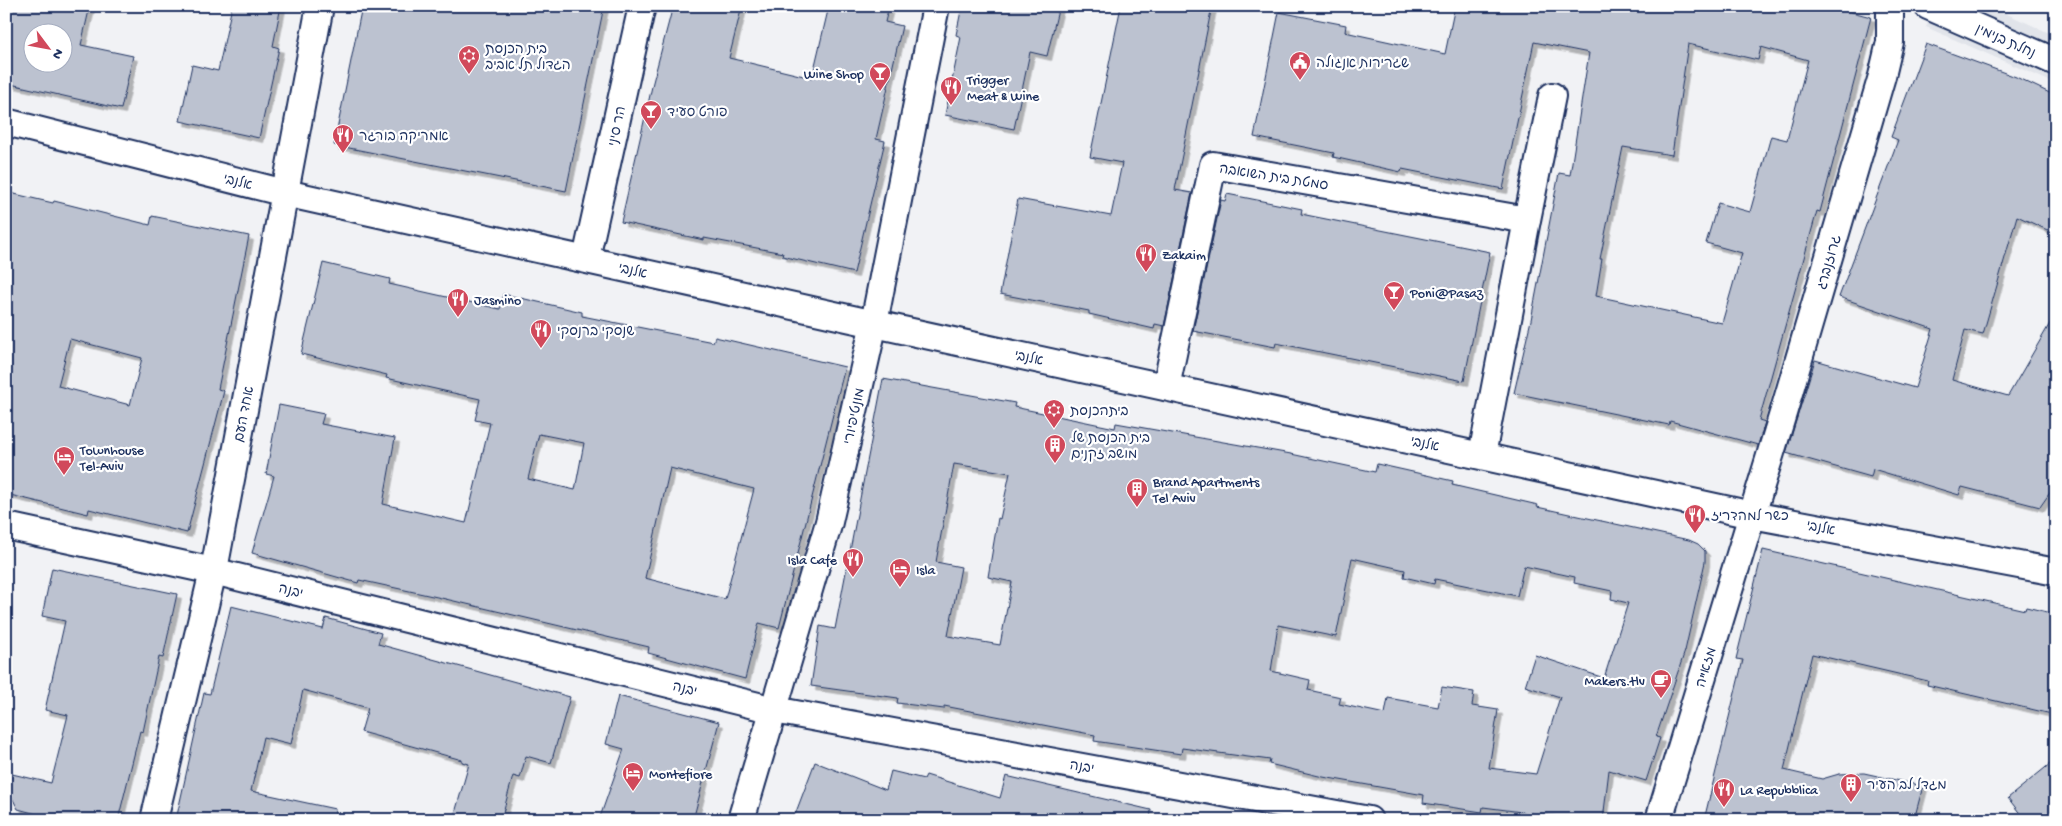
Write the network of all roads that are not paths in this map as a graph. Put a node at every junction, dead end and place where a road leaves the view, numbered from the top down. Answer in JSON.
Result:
{"nodes":[{"id":1,"x":320,"y":6,"type":"edge"},
{"id":2,"x":642,"y":6,"type":"edge"},
{"id":3,"x":936,"y":6,"type":"edge"},
{"id":4,"x":1890,"y":6,"type":"edge"},
{"id":5,"x":1928,"y":6,"type":"edge"},
{"id":6,"x":2056,"y":62,"type":"edge"},
{"id":7,"x":1552,"y":96,"type":"dead end"},
{"id":8,"x":6,"y":122,"type":"edge"},
{"id":9,"x":285,"y":193,"type":"junction"},
{"id":10,"x":1527,"y":220,"type":"junction"},
{"id":11,"x":589,"y":245,"type":"dead end"},
{"id":12,"x":874,"y":323,"type":"junction"},
{"id":13,"x":1166,"y":387,"type":"junction"},
{"id":14,"x":1482,"y":455,"type":"junction"},
{"id":15,"x":1752,"y":515,"type":"junction"},
{"id":16,"x":6,"y":526,"type":"edge"},
{"id":17,"x":2054,"y":568,"type":"edge"},
{"id":18,"x":213,"y":571,"type":"junction"},
{"id":19,"x":774,"y":710,"type":"junction"},
{"id":20,"x":1324,"y":816,"type":"edge"},
{"id":21,"x":154,"y":820,"type":"edge"},
{"id":22,"x":742,"y":820,"type":"edge"},
{"id":23,"x":1369,"y":820,"type":"edge"},
{"id":24,"x":1659,"y":820,"type":"edge"}],
"edges":[{"from":1,"to":9,"type":"street","name":"אחד העם"},
{"from":2,"to":11,"type":"street","name":"הר סיני"},
{"from":3,"to":12,"type":"street","name":"מונטיפיורי"},
{"from":4,"to":15,"type":"street","name":"גרוזנברג"},
{"from":5,"to":6,"type":"street","name":"נחלת בנימין"},
{"from":7,"to":10,"type":"street"},
{"from":8,"to":9,"type":"street","name":"אלנבי"},
{"from":9,"to":12,"type":"street","name":"אלנבי"},
{"from":9,"to":18,"type":"street","name":"אחד העם"},
{"from":10,"to":13,"type":"street","name":"סמטת בית השואבה"},
{"from":10,"to":14,"type":"street"},
{"from":12,"to":13,"type":"street","name":"אלנבי"},
{"from":12,"to":19,"type":"street","name":"מונטיפיורי"},
{"from":13,"to":14,"type":"street","name":"אלנבי"},
{"from":14,"to":15,"type":"street","name":"אלנבי"},
{"from":15,"to":17,"type":"street","name":"אלנבי"},
{"from":15,"to":24,"type":"street","name":"מזא\"ה"},
{"from":16,"to":18,"type":"street","name":"יבנה"},
{"from":18,"to":19,"type":"street","name":"יבנה"},
{"from":18,"to":21,"type":"street","name":"אחד העם"},
{"from":19,"to":20,"type":"street","name":"יבנה"},
{"from":19,"to":22,"type":"street","name":"מונטיפיורי"},
{"from":20,"to":23,"type":"street","name":"יבנה"}]}
